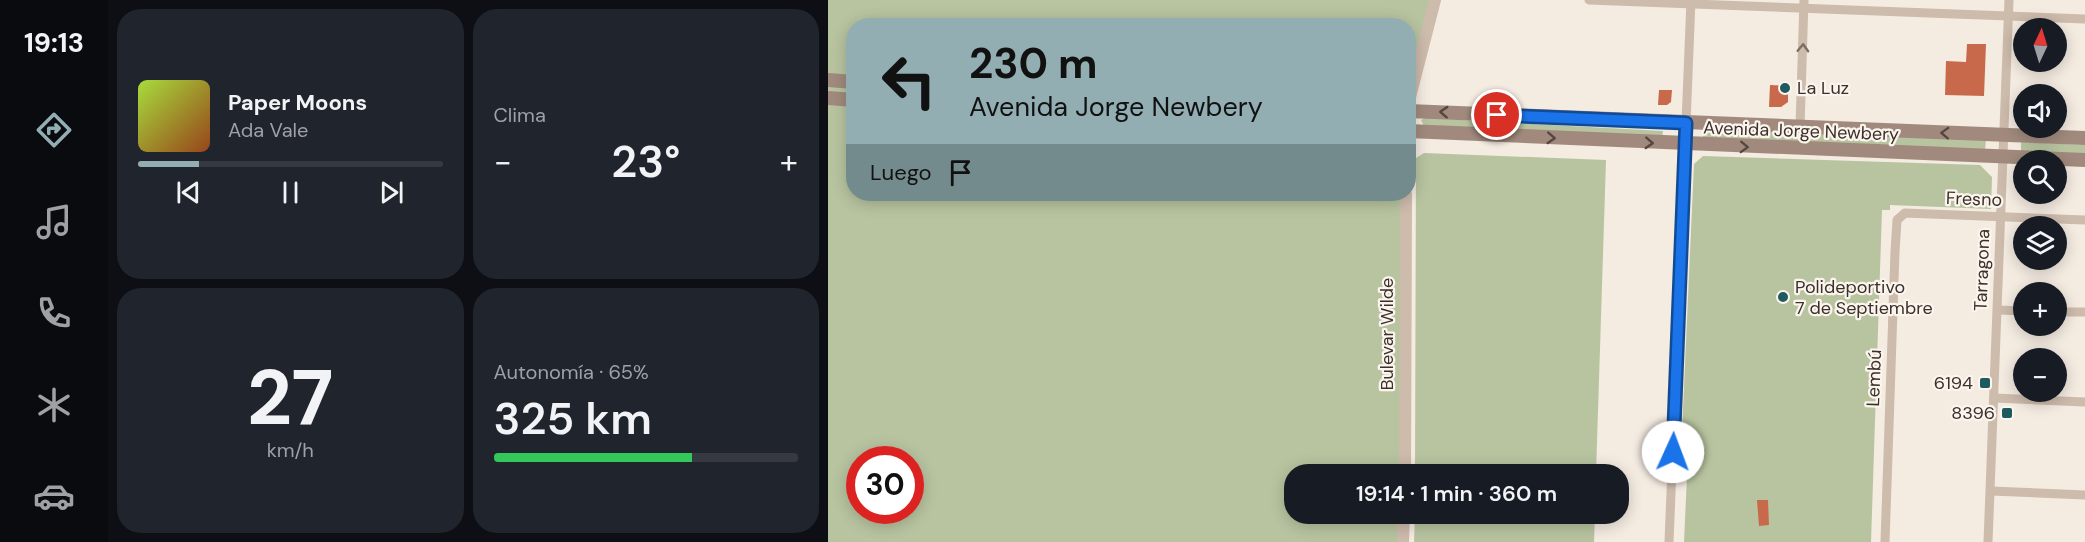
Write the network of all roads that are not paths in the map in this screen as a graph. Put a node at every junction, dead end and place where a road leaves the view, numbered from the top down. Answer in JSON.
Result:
{"nodes":[{"id":1,"x":1435,"y":0,"type":"edge"},
{"id":2,"x":1589,"y":0,"type":"edge"},
{"id":3,"x":2008,"y":0,"type":"edge"},
{"id":4,"x":1691,"y":2,"type":"edge"},
{"id":5,"x":1804,"y":4,"type":"edge"},
{"id":6,"x":2008,"y":16,"type":"junction"},
{"id":7,"x":2085,"y":19,"type":"edge"},
{"id":8,"x":1416,"y":74,"type":"edge"},
{"id":9,"x":828,"y":80,"type":"edge"},
{"id":10,"x":846,"y":81,"type":"edge"},
{"id":11,"x":828,"y":98,"type":"edge"},
{"id":12,"x":846,"y":99,"type":"edge"},
{"id":13,"x":1416,"y":111,"type":"edge"},
{"id":14,"x":1686,"y":123,"type":"junction"},
{"id":15,"x":1800,"y":127,"type":"junction"},
{"id":16,"x":1416,"y":131,"type":"edge"},
{"id":17,"x":2004,"y":135,"type":"junction"},
{"id":18,"x":2085,"y":138,"type":"edge"},
{"id":19,"x":1685,"y":144,"type":"junction"},
{"id":20,"x":2003,"y":156,"type":"junction"},
{"id":21,"x":2085,"y":160,"type":"edge"},
{"id":22,"x":1406,"y":201,"type":"edge"},
{"id":23,"x":1899,"y":216,"type":"joint"},
{"id":24,"x":2001,"y":217,"type":"junction"},
{"id":25,"x":2085,"y":220,"type":"edge"},
{"id":26,"x":1998,"y":310,"type":"junction"},
{"id":27,"x":2013,"y":310,"type":"edge"},
{"id":28,"x":2067,"y":312,"type":"edge"},
{"id":29,"x":2085,"y":312,"type":"edge"},
{"id":30,"x":1994,"y":398,"type":"junction"},
{"id":31,"x":2085,"y":402,"type":"edge"},
{"id":32,"x":1405,"y":464,"type":"edge"},
{"id":33,"x":1991,"y":491,"type":"junction"},
{"id":34,"x":2085,"y":495,"type":"edge"},
{"id":35,"x":1404,"y":524,"type":"edge"},
{"id":36,"x":1403,"y":542,"type":"edge"},
{"id":37,"x":1670,"y":542,"type":"edge"},
{"id":38,"x":1884,"y":542,"type":"edge"},
{"id":39,"x":1988,"y":542,"type":"edge"}],
"edges":[{"from":1,"to":8,"type":"street"},
{"from":2,"to":4,"type":"street"},
{"from":3,"to":6,"type":"street","name":"Tarragona"},
{"from":4,"to":5,"type":"street"},
{"from":4,"to":14,"type":"street"},
{"from":5,"to":6,"type":"street"},
{"from":15,"to":5,"type":"street","one_way":true},
{"from":6,"to":7,"type":"street"},
{"from":6,"to":17,"type":"street","name":"Tarragona"},
{"from":9,"to":10,"type":"main road"},
{"from":11,"to":12,"type":"main road"},
{"from":14,"to":13,"type":"main road","name":"Avenida Jorge Newbery","one_way":true},
{"from":14,"to":15,"type":"main road","name":"Avenida Jorge Newbery"},
{"from":14,"to":19,"type":"street"},
{"from":17,"to":15,"type":"main road","name":"Avenida Jorge Newbery","one_way":true},
{"from":16,"to":19,"type":"main road","name":"Avenida Jorge Newbery","one_way":true},
{"from":17,"to":18,"type":"main road","name":"Avenida Jorge Newbery"},
{"from":17,"to":20,"type":"street","name":"Tarragona"},
{"from":19,"to":20,"type":"main road","name":"Avenida Jorge Newbery","one_way":true},
{"from":19,"to":37,"type":"street"},
{"from":20,"to":21,"type":"main road","name":"Avenida Jorge Newbery"},
{"from":20,"to":24,"type":"street","name":"Tarragona"},
{"from":22,"to":32,"type":"street","name":"Bulevar Wilde"},
{"from":23,"to":24,"type":"street","name":"Fresno"},
{"from":23,"to":38,"type":"street","name":"Lembú"},
{"from":24,"to":25,"type":"street","name":"Fresno"},
{"from":24,"to":26,"type":"street","name":"Tarragona"},
{"from":26,"to":27,"type":"street"},
{"from":26,"to":30,"type":"street","name":"Tarragona"},
{"from":28,"to":29,"type":"street"},
{"from":30,"to":31,"type":"street"},
{"from":30,"to":33,"type":"street","name":"Tarragona"},
{"from":33,"to":34,"type":"street"},
{"from":33,"to":39,"type":"street","name":"Tarragona"},
{"from":35,"to":36,"type":"street"}]}
